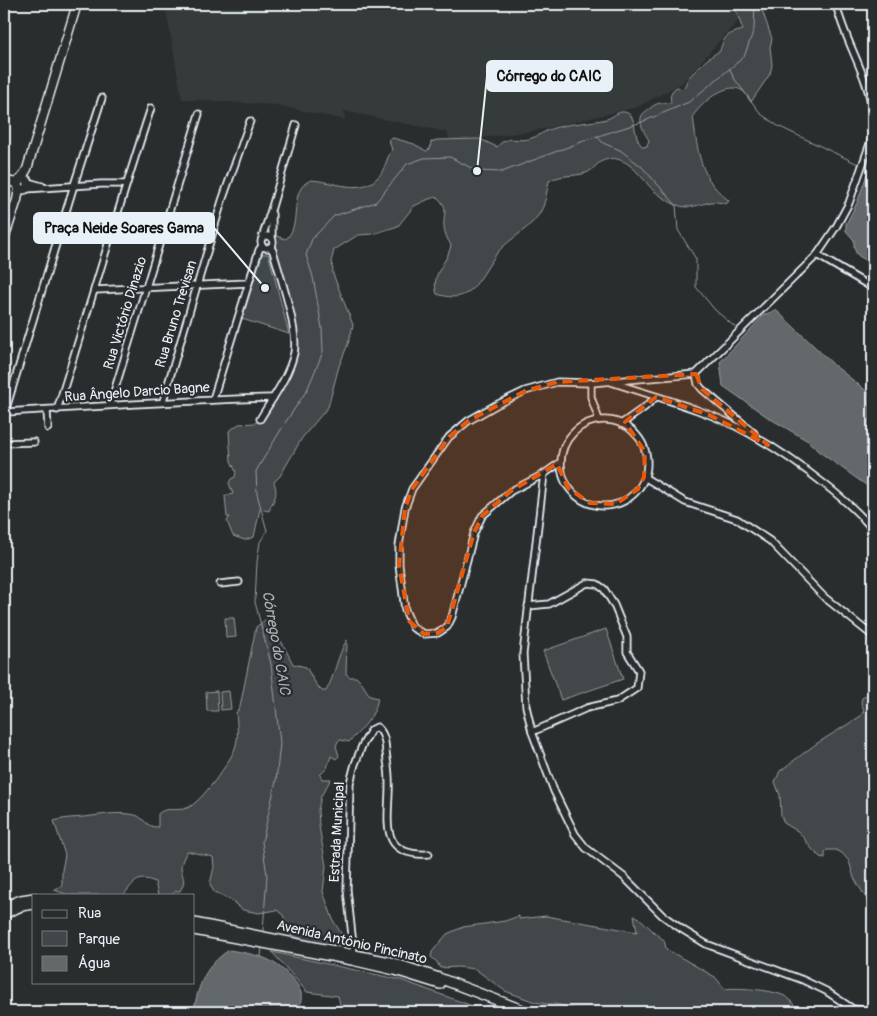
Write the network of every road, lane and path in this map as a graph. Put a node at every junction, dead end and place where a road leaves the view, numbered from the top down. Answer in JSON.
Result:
{"nodes":[{"id":1,"x":77,"y":4,"type":"edge"},
{"id":2,"x":836,"y":4,"type":"edge"},
{"id":3,"x":864,"y":81,"type":"junction"},
{"id":4,"x":873,"y":89,"type":"edge"},
{"id":5,"x":102,"y":98,"type":"dead end"},
{"id":6,"x":151,"y":108,"type":"dead end"},
{"id":7,"x":199,"y":114,"type":"dead end"},
{"id":8,"x":873,"y":117,"type":"edge"},
{"id":9,"x":250,"y":121,"type":"dead end"},
{"id":10,"x":296,"y":125,"type":"dead end"},
{"id":11,"x":873,"y":135,"type":"edge"},
{"id":12,"x":4,"y":181,"type":"edge"},
{"id":13,"x":23,"y":184,"type":"junction"},
{"id":14,"x":126,"y":184,"type":"junction"},
{"id":15,"x":74,"y":185,"type":"junction"},
{"id":16,"x":272,"y":207,"type":"junction"},
{"id":17,"x":4,"y":238,"type":"edge"},
{"id":18,"x":262,"y":238,"type":"junction"},
{"id":19,"x":272,"y":238,"type":"junction"},
{"id":20,"x":262,"y":246,"type":"junction"},
{"id":21,"x":270,"y":247,"type":"junction"},
{"id":22,"x":817,"y":255,"type":"junction"},
{"id":23,"x":248,"y":283,"type":"junction"},
{"id":24,"x":197,"y":285,"type":"junction"},
{"id":25,"x":145,"y":288,"type":"junction"},
{"id":26,"x":873,"y":288,"type":"edge"},
{"id":27,"x":95,"y":290,"type":"junction"},
{"id":28,"x":696,"y":374,"type":"junction"},
{"id":29,"x":609,"y":382,"type":"junction"},
{"id":30,"x":591,"y":383,"type":"junction"},
{"id":31,"x":656,"y":397,"type":"junction"},
{"id":32,"x":273,"y":398,"type":"junction"},
{"id":33,"x":214,"y":399,"type":"junction"},
{"id":34,"x":163,"y":401,"type":"junction"},
{"id":35,"x":110,"y":405,"type":"junction"},
{"id":36,"x":57,"y":410,"type":"junction"},
{"id":37,"x":47,"y":411,"type":"junction"},
{"id":38,"x":5,"y":412,"type":"edge"},
{"id":39,"x":260,"y":419,"type":"dead end"},
{"id":40,"x":599,"y":420,"type":"junction"},
{"id":41,"x":621,"y":424,"type":"junction"},
{"id":42,"x":48,"y":428,"type":"dead end"},
{"id":43,"x":34,"y":442,"type":"dead end"},
{"id":44,"x":4,"y":443,"type":"edge"},
{"id":45,"x":768,"y":445,"type":"junction"},
{"id":46,"x":561,"y":462,"type":"junction"},
{"id":47,"x":544,"y":474,"type":"junction"},
{"id":48,"x":644,"y":477,"type":"junction"},
{"id":49,"x":873,"y":530,"type":"edge"},
{"id":50,"x":239,"y":582,"type":"dead end"},
{"id":51,"x":219,"y":584,"type":"dead end"},
{"id":52,"x":528,"y":606,"type":"junction"},
{"id":53,"x":873,"y":636,"type":"edge"},
{"id":54,"x":532,"y":732,"type":"junction"},
{"id":55,"x":429,"y":854,"type":"dead end"},
{"id":56,"x":32,"y":898,"type":"edge"},
{"id":57,"x":32,"y":904,"type":"edge"},
{"id":58,"x":4,"y":907,"type":"edge"},
{"id":59,"x":4,"y":914,"type":"edge"},
{"id":60,"x":195,"y":923,"type":"edge"},
{"id":61,"x":195,"y":930,"type":"edge"},
{"id":62,"x":354,"y":954,"type":"junction"},
{"id":63,"x":873,"y":1011,"type":"edge"},
{"id":64,"x":512,"y":1012,"type":"edge"},
{"id":65,"x":528,"y":1012,"type":"edge"}],
"edges":[{"from":1,"to":13,"type":"main road"},
{"from":2,"to":3,"type":"street"},
{"from":3,"to":4,"type":"street"},
{"from":3,"to":8,"type":"street"},
{"from":5,"to":15,"type":"street"},
{"from":6,"to":14,"type":"street"},
{"from":7,"to":25,"type":"street","name":"Rua Victório Dinazio"},
{"from":9,"to":24,"type":"street","name":"Rua Bruno Trevisan"},
{"from":10,"to":16,"type":"street"},
{"from":11,"to":22,"type":"street"},
{"from":12,"to":13,"type":"main road"},
{"from":13,"to":15,"type":"street"},
{"from":13,"to":17,"type":"main road"},
{"from":14,"to":15,"type":"street"},
{"from":14,"to":27,"type":"street"},
{"from":15,"to":38,"type":"street"},
{"from":16,"to":18,"type":"street"},
{"from":16,"to":19,"type":"street"},
{"from":18,"to":19,"type":"street"},
{"from":18,"to":20,"type":"street"},
{"from":19,"to":21,"type":"street"},
{"from":20,"to":21,"type":"street"},
{"from":20,"to":23,"type":"street"},
{"from":21,"to":32,"type":"street"},
{"from":22,"to":26,"type":"street"},
{"from":22,"to":28,"type":"street"},
{"from":23,"to":24,"type":"street"},
{"from":23,"to":33,"type":"street"},
{"from":24,"to":25,"type":"street"},
{"from":24,"to":34,"type":"street","name":"Rua Bruno Trevisan"},
{"from":25,"to":27,"type":"street"},
{"from":25,"to":35,"type":"street","name":"Rua Victório Dinazio"},
{"from":27,"to":36,"type":"street"},
{"from":28,"to":29,"type":"street"},
{"from":28,"to":45,"type":"street"},
{"from":29,"to":30,"type":"street"},
{"from":29,"to":31,"type":"street"},
{"from":30,"to":40,"type":"street"},
{"from":30,"to":47,"type":"street"},
{"from":31,"to":41,"type":"street"},
{"from":31,"to":45,"type":"street"},
{"from":32,"to":33,"type":"street","name":"Rua Ângelo Darcio Bagne"},
{"from":32,"to":39,"type":"street"},
{"from":33,"to":34,"type":"street","name":"Rua Ângelo Darcio Bagne"},
{"from":34,"to":35,"type":"street","name":"Rua Ângelo Darcio Bagne"},
{"from":35,"to":36,"type":"street","name":"Rua Ângelo Darcio Bagne"},
{"from":36,"to":37,"type":"street","name":"Rua Ângelo Darcio Bagne"},
{"from":37,"to":38,"type":"street","name":"Rua Ângelo Darcio Bagne"},
{"from":37,"to":42,"type":"street"},
{"from":40,"to":41,"type":"street"},
{"from":40,"to":46,"type":"street"},
{"from":41,"to":48,"type":"street"},
{"from":43,"to":44,"type":"street"},
{"from":45,"to":49,"type":"street"},
{"from":46,"to":47,"type":"street"},
{"from":46,"to":48,"type":"street"},
{"from":47,"to":52,"type":"street"},
{"from":48,"to":53,"type":"street"},
{"from":50,"to":51,"type":"street"},
{"from":52,"to":54,"type":"street"},
{"from":52,"to":54,"type":"street"},
{"from":54,"to":63,"type":"street"},
{"from":55,"to":62,"type":"street","name":"Estrada Municipal"},
{"from":56,"to":58,"type":"main road"},
{"from":57,"to":59,"type":"main road"},
{"from":60,"to":62,"type":"main road","name":"Avenida Antônio Pincinato"},
{"from":61,"to":64,"type":"main road","name":"Avenida Antônio Pincinato"},
{"from":62,"to":65,"type":"main road","name":"Avenida Antônio Pincinato"}]}
